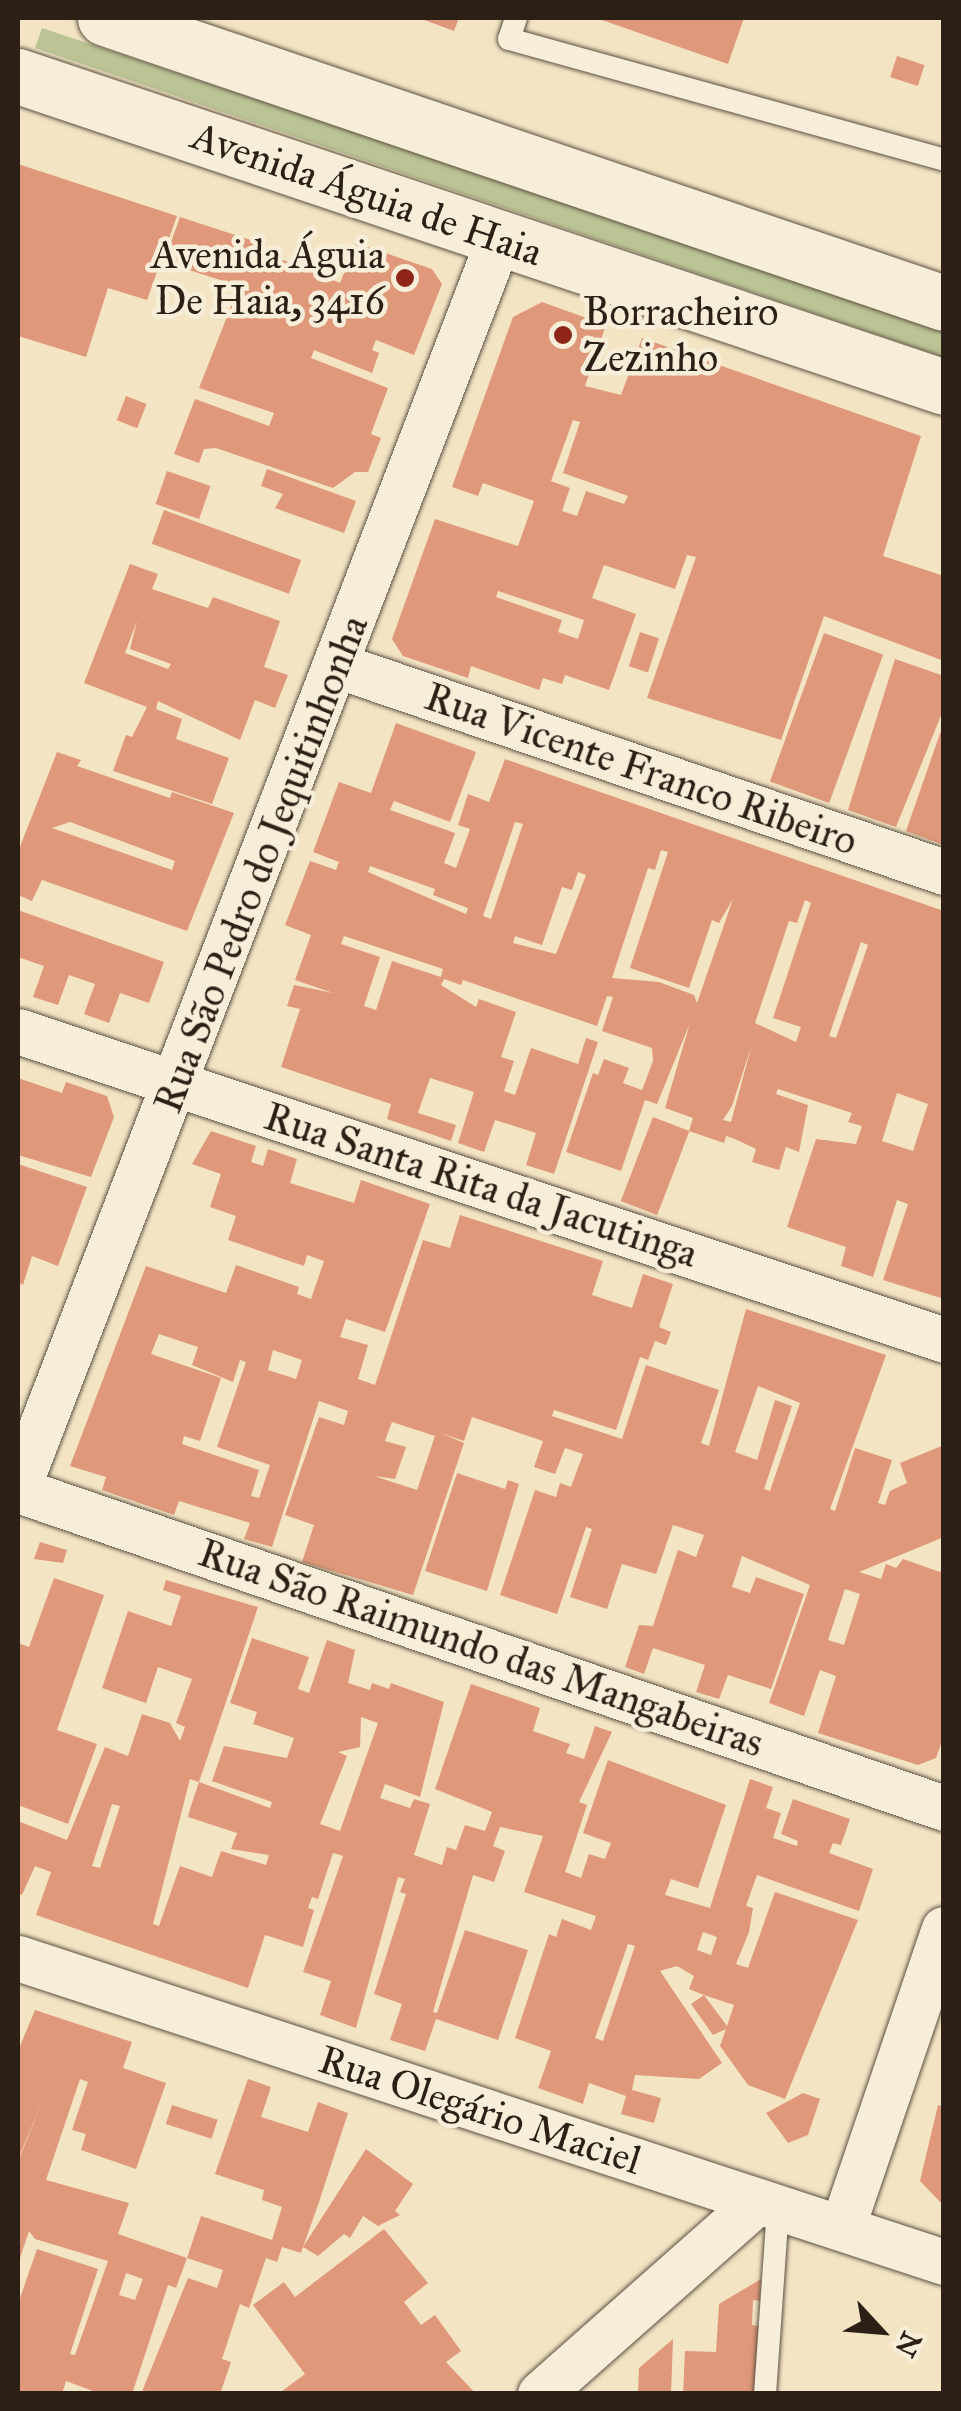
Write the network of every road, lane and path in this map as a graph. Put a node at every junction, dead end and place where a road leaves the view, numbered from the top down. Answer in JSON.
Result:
{"nodes":[{"id":1,"x":104,"y":18,"type":"edge"},
{"id":2,"x":516,"y":18,"type":"edge"},
{"id":3,"x":18,"y":76,"type":"edge"},
{"id":4,"x":944,"y":160,"type":"edge"},
{"id":5,"x":498,"y":238,"type":"junction"},
{"id":6,"x":944,"y":303,"type":"edge"},
{"id":7,"x":944,"y":387,"type":"edge"},
{"id":8,"x":339,"y":666,"type":"junction"},
{"id":9,"x":944,"y":872,"type":"edge"},
{"id":10,"x":18,"y":1030,"type":"edge"},
{"id":11,"x":176,"y":1084,"type":"junction"},
{"id":12,"x":944,"y":1340,"type":"edge"},
{"id":13,"x":18,"y":1488,"type":"edge"},
{"id":14,"x":944,"y":1808,"type":"edge"},
{"id":15,"x":944,"y":1928,"type":"edge"},
{"id":16,"x":18,"y":1958,"type":"edge"},
{"id":17,"x":768,"y":2204,"type":"junction"},
{"id":18,"x":842,"y":2228,"type":"junction"},
{"id":19,"x":944,"y":2262,"type":"edge"},
{"id":20,"x":540,"y":2394,"type":"edge"},
{"id":21,"x":765,"y":2394,"type":"edge"}],
"edges":[{"from":1,"to":6,"type":"main road","name":"Avenida Águia de Haia"},
{"from":2,"to":4,"type":"lane"},
{"from":3,"to":5,"type":"main road","name":"Avenida Águia de Haia"},
{"from":5,"to":7,"type":"main road","name":"Avenida Águia de Haia"},
{"from":5,"to":8,"type":"street","name":"Rua São Pedro do Jequitinhonha"},
{"from":8,"to":9,"type":"street","name":"Rua Vicente Franco Ribeiro"},
{"from":8,"to":11,"type":"street","name":"Rua São Pedro do Jequitinhonha"},
{"from":10,"to":11,"type":"street","name":"Rua Santa Rita da Jacutinga"},
{"from":11,"to":12,"type":"street","name":"Rua Santa Rita da Jacutinga"},
{"from":11,"to":13,"type":"street","name":"Rua São Pedro do Jequitinhonha"},
{"from":13,"to":14,"type":"street","name":"Rua São Raimundo das Mangabeiras"},
{"from":15,"to":18,"type":"street"},
{"from":16,"to":17,"type":"street","name":"Rua Olegário Maciel"},
{"from":17,"to":18,"type":"street","name":"Rua Olegário Maciel"},
{"from":17,"to":20,"type":"street"},
{"from":17,"to":21,"type":"lane"},
{"from":18,"to":19,"type":"street","name":"Rua Olegário Maciel"}]}
